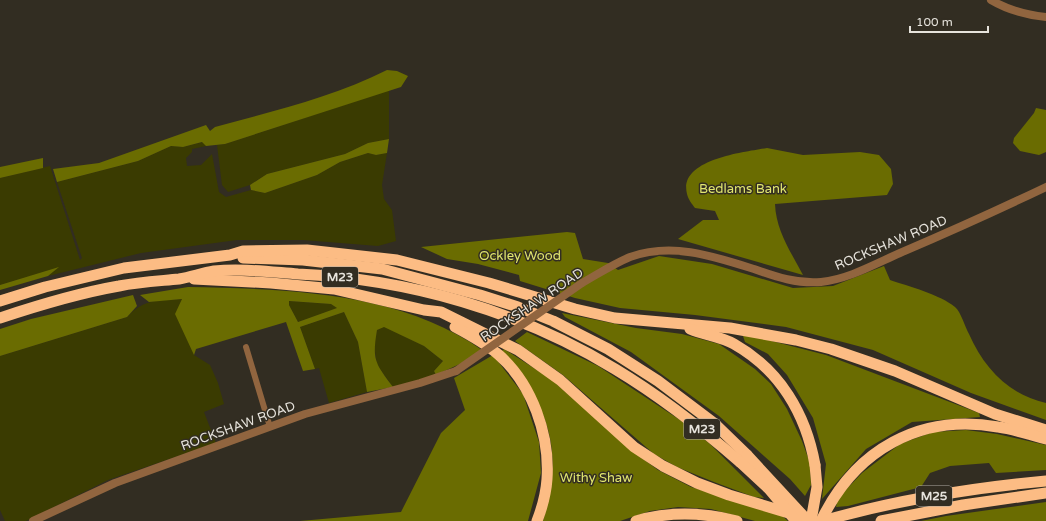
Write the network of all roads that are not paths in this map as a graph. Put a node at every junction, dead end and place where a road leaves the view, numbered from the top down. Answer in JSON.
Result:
{"nodes":[{"id":1,"x":991,"y":0,"type":"edge"},
{"id":2,"x":1046,"y":17,"type":"edge"},
{"id":3,"x":1046,"y":187,"type":"edge"},
{"id":4,"x":230,"y":255,"type":"junction"},
{"id":5,"x":181,"y":278,"type":"junction"},
{"id":6,"x":0,"y":301,"type":"edge"},
{"id":7,"x":424,"y":310,"type":"junction"},
{"id":8,"x":0,"y":318,"type":"edge"},
{"id":9,"x":678,"y":324,"type":"junction"},
{"id":10,"x":246,"y":347,"type":"dead end"},
{"id":11,"x":270,"y":427,"type":"junction"},
{"id":12,"x":1046,"y":430,"type":"edge"},
{"id":13,"x":1046,"y":439,"type":"edge"},
{"id":14,"x":744,"y":458,"type":"junction"},
{"id":15,"x":1046,"y":481,"type":"edge"},
{"id":16,"x":1046,"y":493,"type":"edge"},
{"id":17,"x":33,"y":521,"type":"edge"},
{"id":18,"x":537,"y":521,"type":"edge"},
{"id":19,"x":636,"y":521,"type":"edge"},
{"id":20,"x":737,"y":521,"type":"edge"},
{"id":21,"x":796,"y":521,"type":"edge"},
{"id":22,"x":811,"y":521,"type":"edge"},
{"id":23,"x":822,"y":521,"type":"edge"},
{"id":24,"x":881,"y":521,"type":"edge"}],
"edges":[{"from":1,"to":2,"type":"street"},
{"from":3,"to":11,"type":"street","name":"ROCKSHAW ROAD","bridge":true},
{"from":4,"to":6,"type":"highway","number":"M23"},
{"from":4,"to":9,"type":"highway"},
{"from":4,"to":14,"type":"highway","number":"M23"},
{"from":5,"to":7,"type":"highway"},
{"from":5,"to":8,"type":"highway","number":"M23"},
{"from":5,"to":14,"type":"highway","number":"M23"},
{"from":7,"to":18,"type":"highway"},
{"from":7,"to":22,"type":"highway","bridge":true},
{"from":9,"to":12,"type":"highway"},
{"from":9,"to":22,"type":"highway","bridge":true},
{"from":10,"to":11,"type":"street"},
{"from":11,"to":17,"type":"street","name":"ROCKSHAW ROAD"},
{"from":13,"to":23,"type":"highway"},
{"from":14,"to":21,"type":"highway","number":"M23","bridge":true},
{"from":14,"to":22,"type":"highway","number":"M23","bridge":true},
{"from":15,"to":23,"type":"highway","number":"M25"},
{"from":16,"to":24,"type":"highway","number":"M25"},
{"from":19,"to":20,"type":"highway"}]}
